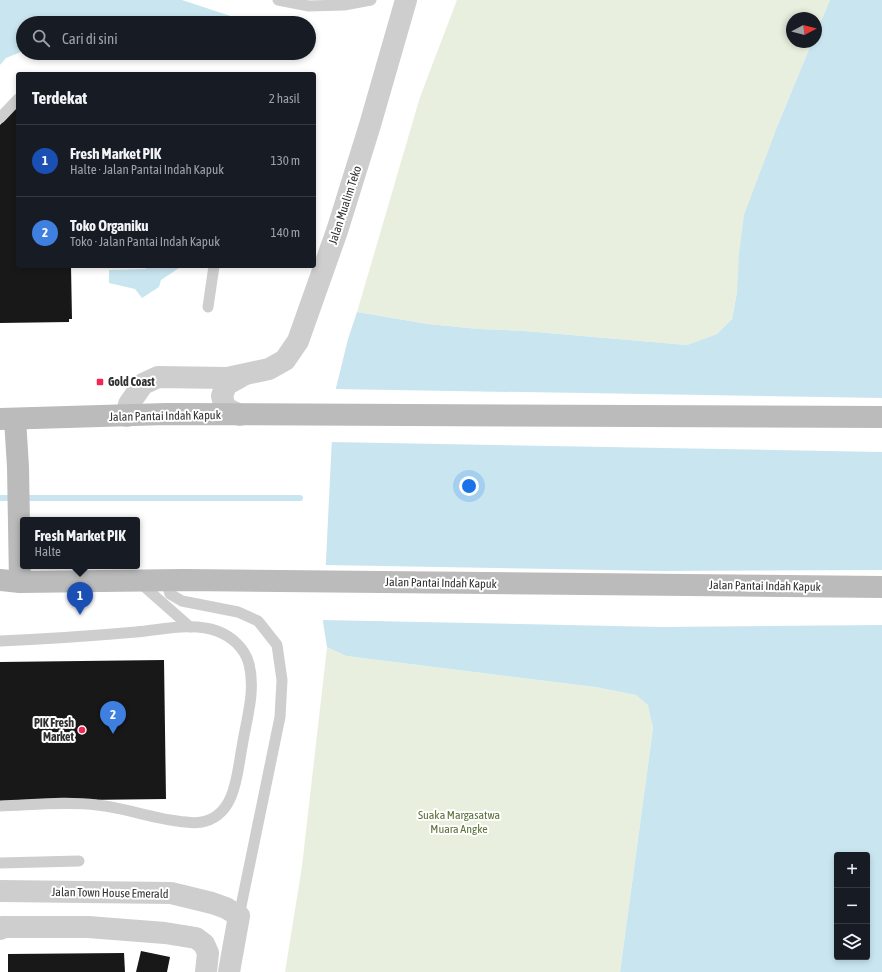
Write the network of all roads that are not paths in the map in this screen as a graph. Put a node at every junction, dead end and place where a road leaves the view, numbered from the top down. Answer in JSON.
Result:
{"nodes":[{"id":1,"x":278,"y":0,"type":"edge"},
{"id":2,"x":371,"y":0,"type":"edge"},
{"id":3,"x":406,"y":0,"type":"edge"},
{"id":4,"x":16,"y":101,"type":"edge"},
{"id":5,"x":0,"y":118,"type":"edge"},
{"id":6,"x":214,"y":268,"type":"edge"},
{"id":7,"x":208,"y":307,"type":"dead end"},
{"id":8,"x":242,"y":376,"type":"junction"},
{"id":9,"x":240,"y":415,"type":"junction"},
{"id":10,"x":127,"y":416,"type":"junction"},
{"id":11,"x":882,"y":417,"type":"edge"},
{"id":12,"x":8,"y":419,"type":"edge"},
{"id":13,"x":138,"y":580,"type":"junction"},
{"id":14,"x":174,"y":580,"type":"junction"},
{"id":15,"x":10,"y":581,"type":"edge"},
{"id":16,"x":882,"y":587,"type":"edge"},
{"id":17,"x":190,"y":627,"type":"junction"},
{"id":18,"x":0,"y":641,"type":"edge"},
{"id":19,"x":0,"y":806,"type":"edge"},
{"id":20,"x":79,"y":861,"type":"dead end"},
{"id":21,"x":0,"y":863,"type":"edge"},
{"id":22,"x":0,"y":891,"type":"edge"},
{"id":23,"x":239,"y":916,"type":"junction"},
{"id":24,"x":0,"y":929,"type":"edge"},
{"id":25,"x":206,"y":972,"type":"edge"},
{"id":26,"x":230,"y":972,"type":"edge"}],
"edges":[{"from":1,"to":2,"type":"lane"},
{"from":3,"to":8,"type":"street","name":"Jalan Mualim Teko"},
{"from":4,"to":5,"type":"lane"},
{"from":6,"to":7,"type":"lane"},
{"from":8,"to":9,"type":"street","name":"Jalan Mualim Teko"},
{"from":8,"to":10,"type":"street","name":"Jalan Mualim Teko"},
{"from":9,"to":10,"type":"main road","name":"Jalan Pantai Indah Kapuk"},
{"from":9,"to":11,"type":"main road","name":"Jalan Pantai Indah Kapuk"},
{"from":10,"to":12,"type":"main road","name":"Jalan Pantai Indah Kapuk"},
{"from":12,"to":15,"type":"main road"},
{"from":13,"to":14,"type":"main road","name":"Jalan Pantai Indah Kapuk"},
{"from":13,"to":15,"type":"main road","name":"Jalan Pantai Indah Kapuk"},
{"from":13,"to":17,"type":"lane"},
{"from":14,"to":16,"type":"main road","name":"Jalan Pantai Indah Kapuk"},
{"from":14,"to":23,"type":"lane"},
{"from":17,"to":18,"type":"lane"},
{"from":17,"to":19,"type":"lane"},
{"from":20,"to":21,"type":"lane"},
{"from":22,"to":23,"type":"street","name":"Jalan Town House Emerald"},
{"from":23,"to":26,"type":"street"},
{"from":24,"to":25,"type":"street"}]}
